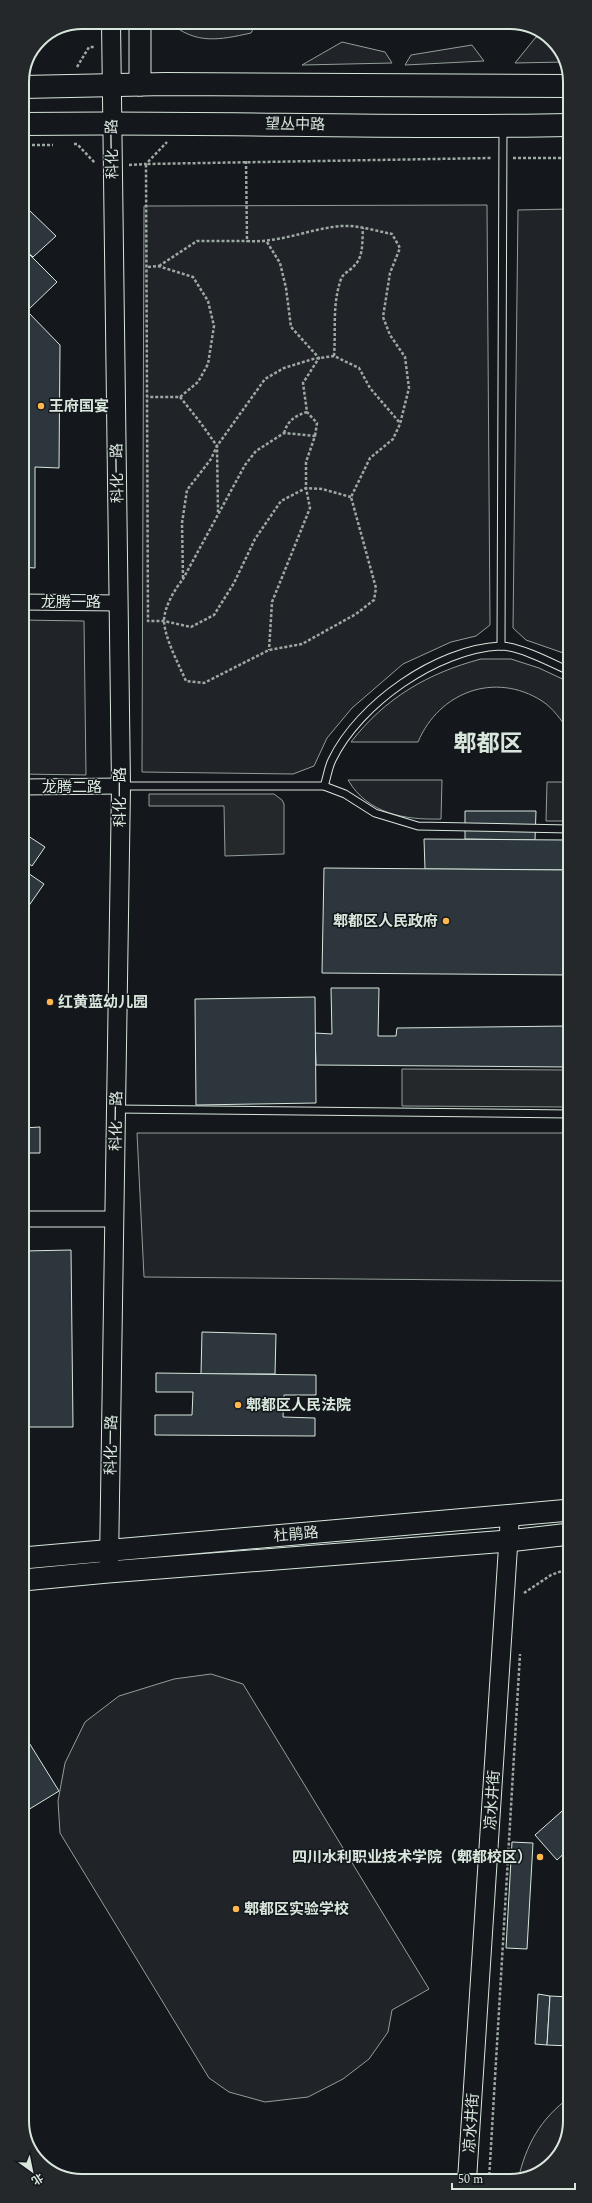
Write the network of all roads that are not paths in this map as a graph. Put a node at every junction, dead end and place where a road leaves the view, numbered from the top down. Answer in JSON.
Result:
{"nodes":[{"id":1,"x":111,"y":29,"type":"edge"},
{"id":2,"x":140,"y":29,"type":"edge"},
{"id":3,"x":111,"y":85,"type":"junction"},
{"id":4,"x":140,"y":85,"type":"junction"},
{"id":5,"x":563,"y":86,"type":"edge"},
{"id":6,"x":29,"y":87,"type":"edge"},
{"id":7,"x":112,"y":123,"type":"junction"},
{"id":8,"x":29,"y":124,"type":"edge"},
{"id":9,"x":563,"y":125,"type":"edge"},
{"id":10,"x":504,"y":126,"type":"junction"},
{"id":11,"x":29,"y":602,"type":"edge"},
{"id":12,"x":119,"y":602,"type":"junction"},
{"id":13,"x":501,"y":646,"type":"junction"},
{"id":14,"x":563,"y":668,"type":"edge"},
{"id":15,"x":121,"y":786,"type":"junction"},
{"id":16,"x":324,"y":786,"type":"junction"},
{"id":17,"x":29,"y":787,"type":"edge"},
{"id":18,"x":563,"y":829,"type":"edge"},
{"id":19,"x":116,"y":1109,"type":"junction"},
{"id":20,"x":563,"y":1114,"type":"edge"},
{"id":21,"x":29,"y":1219,"type":"edge"},
{"id":22,"x":115,"y":1219,"type":"junction"},
{"id":23,"x":563,"y":1511,"type":"edge"},
{"id":24,"x":510,"y":1516,"type":"junction"},
{"id":25,"x":563,"y":1535,"type":"edge"},
{"id":26,"x":508,"y":1541,"type":"junction"},
{"id":27,"x":110,"y":1549,"type":"junction"},
{"id":28,"x":29,"y":1557,"type":"edge"},
{"id":29,"x":108,"y":1572,"type":"junction"},
{"id":30,"x":29,"y":1579,"type":"edge"},
{"id":31,"x":468,"y":2174,"type":"edge"}],
"edges":[{"from":1,"to":3,"type":"street","name":"科化一路"},
{"from":2,"to":4,"type":"main road"},
{"from":3,"to":4,"type":"main road"},
{"from":3,"to":6,"type":"main road"},
{"from":3,"to":7,"type":"street","name":"科化一路"},
{"from":4,"to":5,"type":"main road"},
{"from":7,"to":8,"type":"main road","name":"望丛中路"},
{"from":7,"to":10,"type":"main road","name":"望丛中路"},
{"from":7,"to":12,"type":"street","name":"科化一路"},
{"from":9,"to":10,"type":"main road","name":"望丛中路"},
{"from":10,"to":13,"type":"lane"},
{"from":11,"to":12,"type":"street","name":"龙腾一路"},
{"from":12,"to":15,"type":"street","name":"科化一路"},
{"from":13,"to":14,"type":"lane"},
{"from":13,"to":16,"type":"lane"},
{"from":15,"to":16,"type":"lane"},
{"from":15,"to":17,"type":"street","name":"龙腾二路"},
{"from":15,"to":19,"type":"street","name":"科化一路"},
{"from":16,"to":18,"type":"lane"},
{"from":19,"to":20,"type":"lane"},
{"from":19,"to":22,"type":"street","name":"科化一路"},
{"from":21,"to":22,"type":"street"},
{"from":22,"to":27,"type":"street","name":"科化一路"},
{"from":23,"to":24,"type":"main road","name":"杜鹃路"},
{"from":24,"to":26,"type":"street","name":"凉水井街"},
{"from":24,"to":27,"type":"main road","name":"杜鹃路"},
{"from":25,"to":26,"type":"main road","name":"杜鹃路"},
{"from":26,"to":29,"type":"main road","name":"杜鹃路"},
{"from":26,"to":31,"type":"street","name":"凉水井街"},
{"from":27,"to":28,"type":"main road","name":"杜鹃路"},
{"from":27,"to":29,"type":"street","name":"科化一路"},
{"from":29,"to":30,"type":"main road","name":"杜鹃路"}]}
